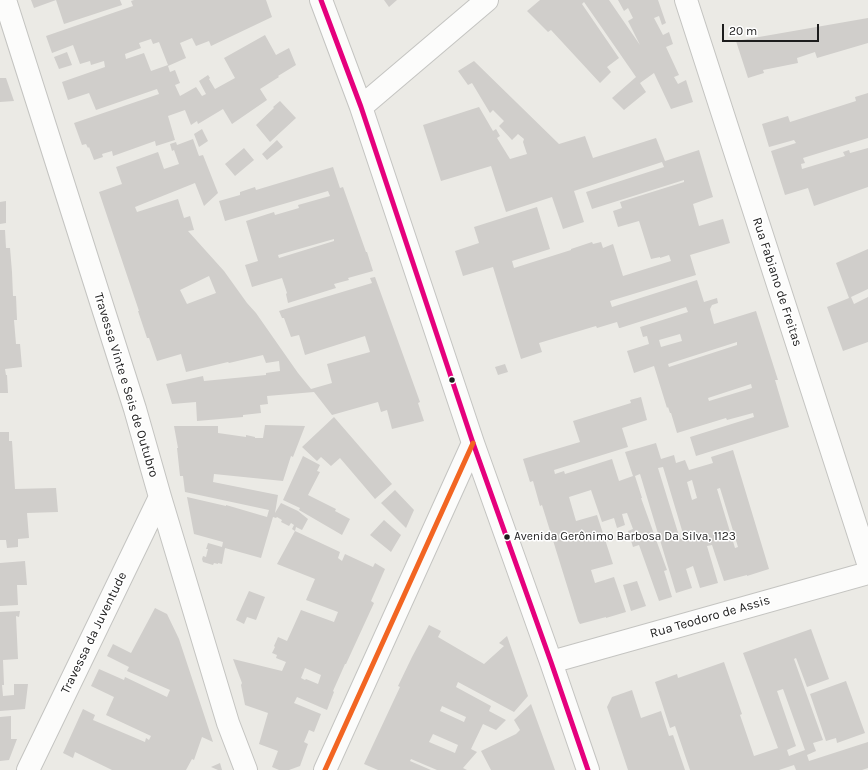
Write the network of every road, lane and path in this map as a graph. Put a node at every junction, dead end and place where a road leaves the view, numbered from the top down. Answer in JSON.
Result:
{"nodes":[{"id":1,"x":5,"y":0,"type":"edge"},
{"id":2,"x":321,"y":0,"type":"edge"},
{"id":3,"x":488,"y":0,"type":"edge"},
{"id":4,"x":686,"y":0,"type":"edge"},
{"id":5,"x":361,"y":107,"type":"junction"},
{"id":6,"x":473,"y":443,"type":"junction"},
{"id":7,"x":160,"y":497,"type":"junction"},
{"id":8,"x":868,"y":563,"type":"edge"},
{"id":9,"x":868,"y":573,"type":"edge"},
{"id":10,"x":551,"y":662,"type":"junction"},
{"id":11,"x":28,"y":770,"type":"edge"},
{"id":12,"x":246,"y":770,"type":"edge"},
{"id":13,"x":325,"y":770,"type":"edge"},
{"id":14,"x":588,"y":770,"type":"edge"}],
"edges":[{"from":1,"to":7,"type":"street","name":"Travessa Vinte e Seis de Outubro"},
{"from":2,"to":5,"type":"street"},
{"from":3,"to":5,"type":"street"},
{"from":4,"to":8,"type":"street","name":"Rua Fabiano de Freitas"},
{"from":5,"to":6,"type":"street"},
{"from":6,"to":10,"type":"street"},
{"from":6,"to":13,"type":"street"},
{"from":7,"to":11,"type":"street","name":"Travessa da Juventude"},
{"from":7,"to":12,"type":"street","name":"Travessa Vinte e Seis de Outubro"},
{"from":9,"to":10,"type":"street","name":"Rua Teodoro de Assis"},
{"from":10,"to":14,"type":"street"}]}
